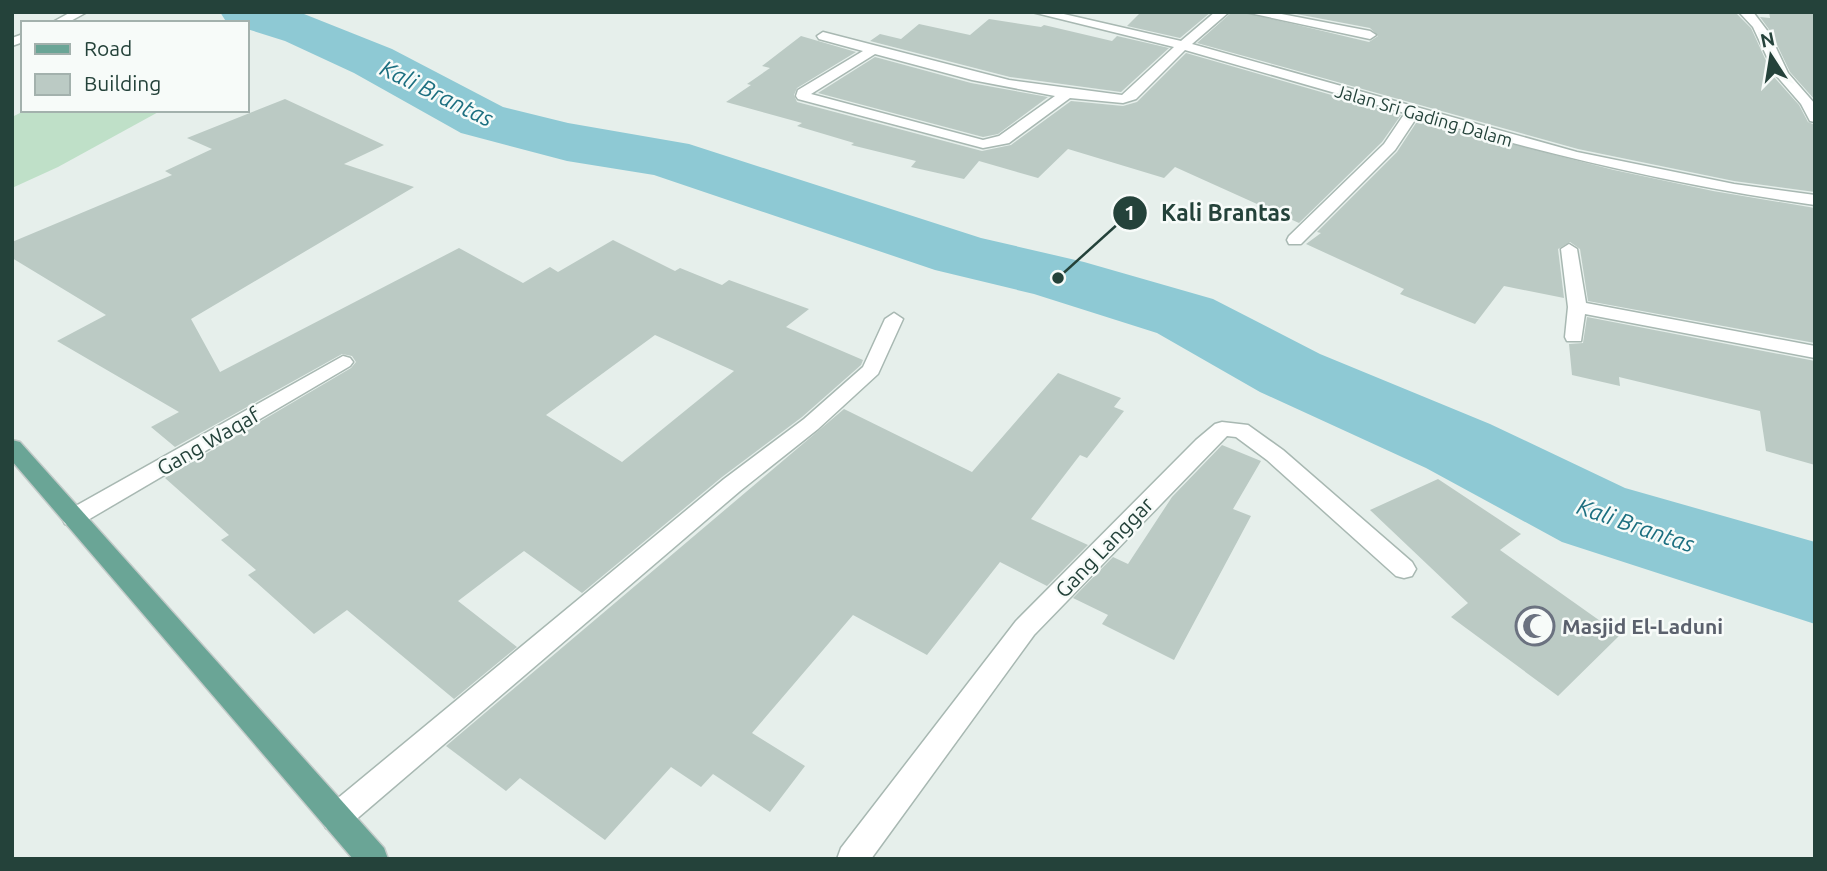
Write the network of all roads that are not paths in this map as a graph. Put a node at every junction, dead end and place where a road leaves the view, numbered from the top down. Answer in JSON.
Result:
{"nodes":[{"id":1,"x":81,"y":12,"type":"edge"},
{"id":2,"x":1038,"y":12,"type":"edge"},
{"id":3,"x":1223,"y":12,"type":"edge"},
{"id":4,"x":1251,"y":12,"type":"edge"},
{"id":5,"x":1745,"y":12,"type":"edge"},
{"id":6,"x":61,"y":21,"type":"edge"},
{"id":7,"x":1370,"y":35,"type":"dead end"},
{"id":8,"x":823,"y":36,"type":"dead end"},
{"id":9,"x":1183,"y":45,"type":"junction"},
{"id":10,"x":873,"y":50,"type":"junction"},
{"id":11,"x":1066,"y":95,"type":"junction"},
{"id":12,"x":1412,"y":113,"type":"junction"},
{"id":13,"x":1815,"y":118,"type":"edge"},
{"id":14,"x":1815,"y":200,"type":"edge"},
{"id":15,"x":1295,"y":240,"type":"dead end"},
{"id":16,"x":1569,"y":250,"type":"dead end"},
{"id":17,"x":1577,"y":307,"type":"junction"},
{"id":18,"x":894,"y":319,"type":"dead end"},
{"id":19,"x":1574,"y":337,"type":"dead end"},
{"id":20,"x":1815,"y":352,"type":"edge"},
{"id":21,"x":343,"y":362,"type":"dead end"},
{"id":22,"x":12,"y":447,"type":"edge"},
{"id":23,"x":73,"y":519,"type":"junction"},
{"id":24,"x":1404,"y":569,"type":"dead end"},
{"id":25,"x":336,"y":818,"type":"junction"},
{"id":26,"x":373,"y":859,"type":"edge"},
{"id":27,"x":852,"y":859,"type":"edge"}],
"edges":[{"from":1,"to":6,"type":"street"},
{"from":2,"to":9,"type":"street","name":"Jalan Sri Gading Dalam"},
{"from":3,"to":9,"type":"street"},
{"from":4,"to":7,"type":"street"},
{"from":5,"to":13,"type":"street"},
{"from":8,"to":10,"type":"street"},
{"from":9,"to":11,"type":"street"},
{"from":9,"to":12,"type":"street","name":"Jalan Sri Gading Dalam"},
{"from":10,"to":11,"type":"street"},
{"from":10,"to":11,"type":"street"},
{"from":12,"to":14,"type":"street","name":"Jalan Sri Gading Dalam"},
{"from":12,"to":15,"type":"street"},
{"from":16,"to":17,"type":"street"},
{"from":17,"to":19,"type":"street"},
{"from":17,"to":20,"type":"street"},
{"from":18,"to":25,"type":"street"},
{"from":21,"to":23,"type":"street","name":"Gang Waqaf"},
{"from":22,"to":23,"type":"main road"},
{"from":23,"to":25,"type":"main road"},
{"from":24,"to":27,"type":"street","name":"Gang Langgar"},
{"from":25,"to":26,"type":"main road"}]}
